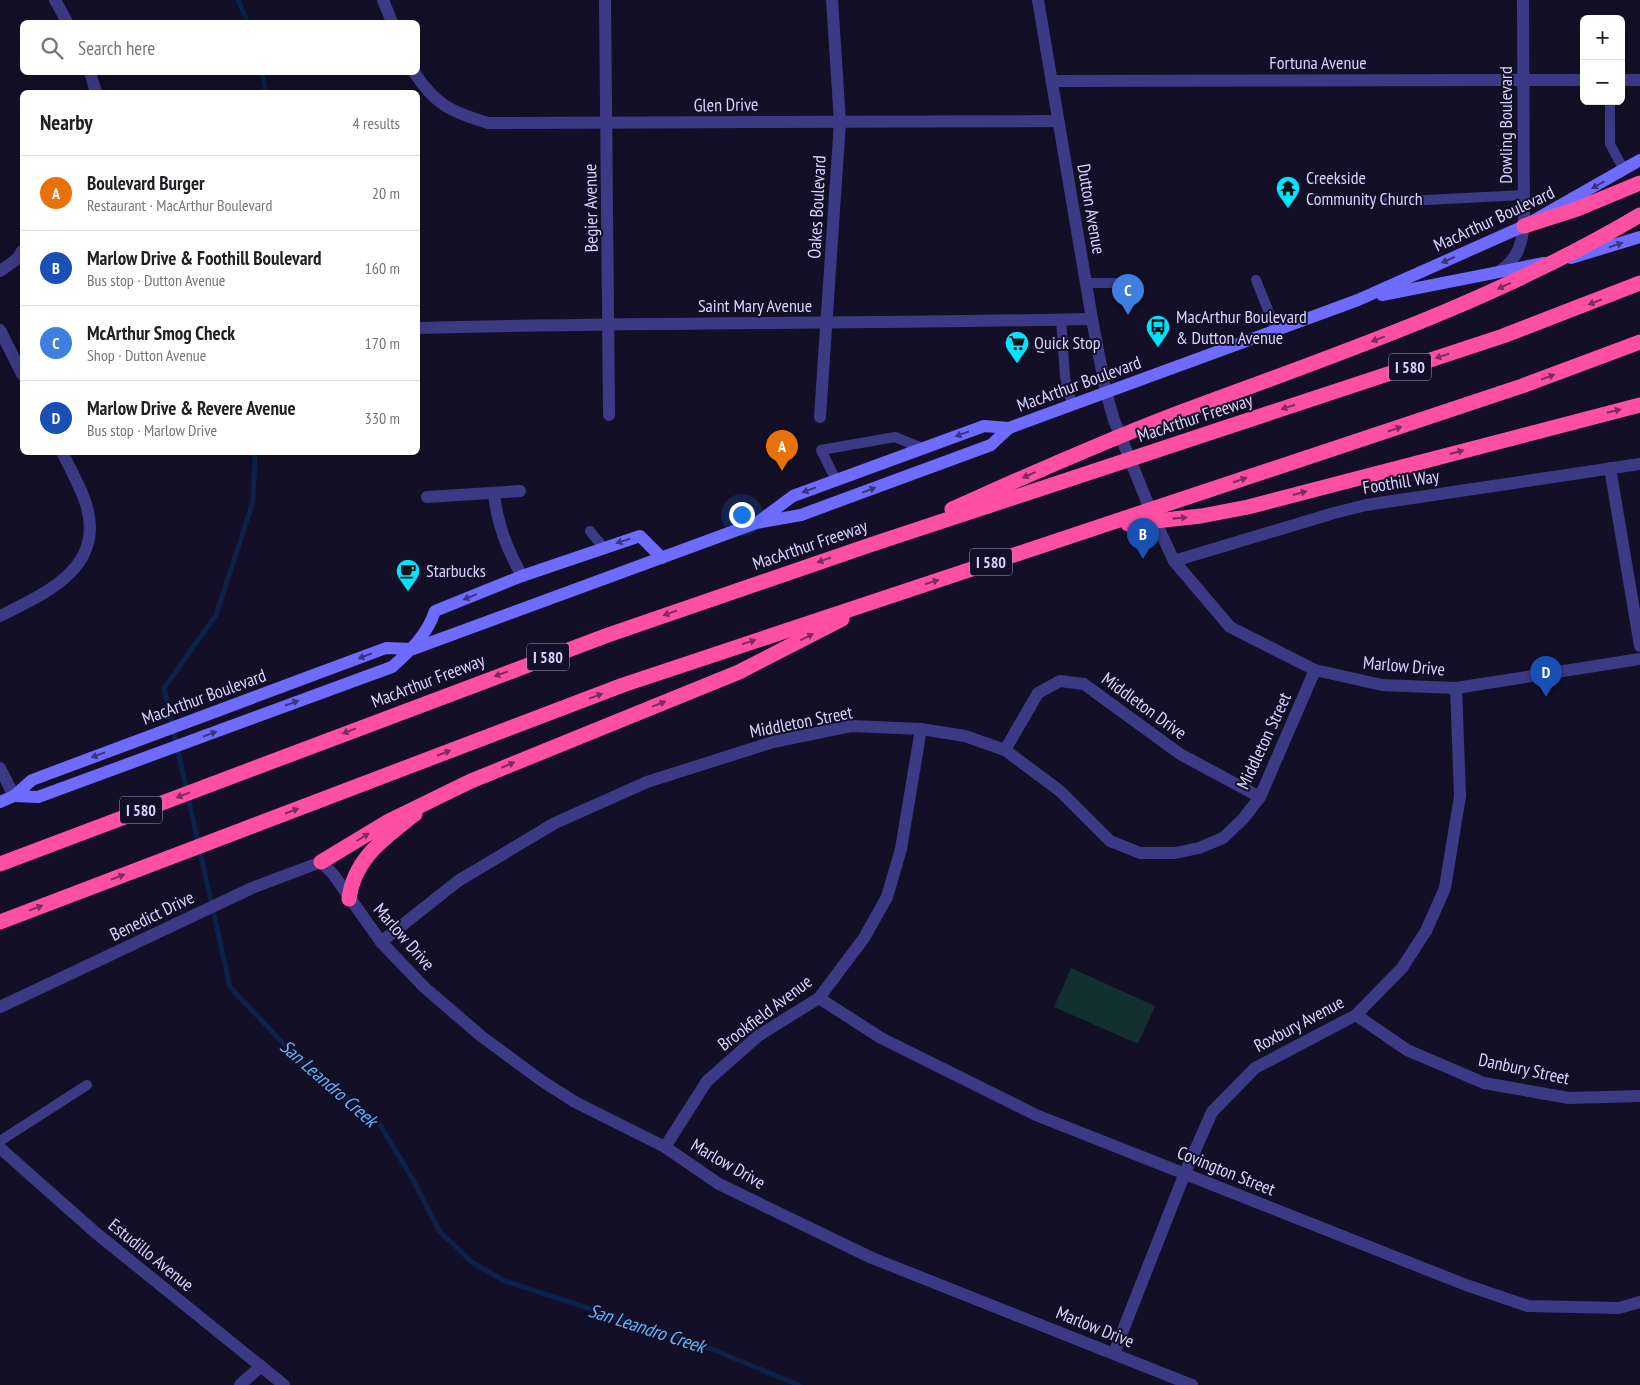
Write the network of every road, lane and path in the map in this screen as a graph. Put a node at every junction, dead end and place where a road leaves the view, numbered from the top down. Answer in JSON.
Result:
{"nodes":[{"id":1,"x":55,"y":0,"type":"edge"},
{"id":2,"x":383,"y":0,"type":"edge"},
{"id":3,"x":605,"y":0,"type":"edge"},
{"id":4,"x":832,"y":0,"type":"edge"},
{"id":5,"x":1038,"y":0,"type":"edge"},
{"id":6,"x":1523,"y":0,"type":"edge"},
{"id":7,"x":66,"y":20,"type":"edge"},
{"id":8,"x":391,"y":20,"type":"edge"},
{"id":9,"x":91,"y":75,"type":"edge"},
{"id":10,"x":416,"y":75,"type":"edge"},
{"id":11,"x":1524,"y":80,"type":"junction"},
{"id":12,"x":1580,"y":80,"type":"edge"},
{"id":13,"x":1625,"y":80,"type":"edge"},
{"id":14,"x":1640,"y":80,"type":"edge"},
{"id":15,"x":1052,"y":81,"type":"junction"},
{"id":16,"x":95,"y":90,"type":"edge"},
{"id":17,"x":1610,"y":105,"type":"edge"},
{"id":18,"x":1058,"y":121,"type":"junction"},
{"id":19,"x":840,"y":122,"type":"junction"},
{"id":20,"x":608,"y":124,"type":"junction"},
{"id":21,"x":1640,"y":160,"type":"edge"},
{"id":22,"x":1624,"y":170,"type":"junction"},
{"id":23,"x":1640,"y":183,"type":"edge"},
{"id":24,"x":1524,"y":195,"type":"junction"},
{"id":25,"x":1387,"y":202,"type":"dead end"},
{"id":26,"x":1640,"y":215,"type":"edge"},
{"id":27,"x":1524,"y":226,"type":"junction"},
{"id":28,"x":1640,"y":237,"type":"edge"},
{"id":29,"x":20,"y":254,"type":"edge"},
{"id":30,"x":0,"y":271,"type":"edge"},
{"id":31,"x":1500,"y":272,"type":"junction"},
{"id":32,"x":1256,"y":280,"type":"dead end"},
{"id":33,"x":1086,"y":283,"type":"junction"},
{"id":34,"x":1126,"y":283,"type":"dead end"},
{"id":35,"x":1640,"y":283,"type":"edge"},
{"id":36,"x":1358,"y":300,"type":"junction"},
{"id":37,"x":1060,"y":319,"type":"junction"},
{"id":38,"x":1092,"y":319,"type":"junction"},
{"id":39,"x":610,"y":323,"type":"junction"},
{"id":40,"x":828,"y":324,"type":"junction"},
{"id":41,"x":420,"y":328,"type":"edge"},
{"id":42,"x":0,"y":330,"type":"edge"},
{"id":43,"x":1276,"y":330,"type":"junction"},
{"id":44,"x":1640,"y":342,"type":"edge"},
{"id":45,"x":20,"y":370,"type":"edge"},
{"id":46,"x":1106,"y":392,"type":"junction"},
{"id":47,"x":1072,"y":405,"type":"junction"},
{"id":48,"x":1640,"y":405,"type":"edge"},
{"id":49,"x":609,"y":415,"type":"dead end"},
{"id":50,"x":820,"y":417,"type":"dead end"},
{"id":51,"x":1009,"y":428,"type":"junction"},
{"id":52,"x":922,"y":448,"type":"junction"},
{"id":53,"x":63,"y":455,"type":"edge"},
{"id":54,"x":1640,"y":464,"type":"edge"},
{"id":55,"x":1610,"y":468,"type":"junction"},
{"id":56,"x":836,"y":480,"type":"junction"},
{"id":57,"x":520,"y":491,"type":"dead end"},
{"id":58,"x":494,"y":493,"type":"junction"},
{"id":59,"x":427,"y":497,"type":"dead end"},
{"id":60,"x":756,"y":523,"type":"junction"},
{"id":61,"x":1096,"y":527,"type":"junction"},
{"id":62,"x":590,"y":531,"type":"dead end"},
{"id":63,"x":870,"y":545,"type":"junction"},
{"id":64,"x":603,"y":547,"type":"junction"},
{"id":65,"x":662,"y":558,"type":"junction"},
{"id":66,"x":1174,"y":561,"type":"junction"},
{"id":67,"x":522,"y":576,"type":"junction"},
{"id":68,"x":885,"y":597,"type":"junction"},
{"id":69,"x":0,"y":616,"type":"edge"},
{"id":70,"x":1640,"y":646,"type":"edge"},
{"id":71,"x":412,"y":649,"type":"junction"},
{"id":72,"x":1640,"y":659,"type":"edge"},
{"id":73,"x":1315,"y":670,"type":"junction"},
{"id":74,"x":1456,"y":688,"type":"junction"},
{"id":75,"x":921,"y":728,"type":"junction"},
{"id":76,"x":1005,"y":750,"type":"junction"},
{"id":77,"x":0,"y":768,"type":"edge"},
{"id":78,"x":14,"y":796,"type":"junction"},
{"id":79,"x":438,"y":797,"type":"junction"},
{"id":80,"x":1260,"y":797,"type":"junction"},
{"id":81,"x":0,"y":802,"type":"edge"},
{"id":82,"x":321,"y":862,"type":"junction"},
{"id":83,"x":0,"y":864,"type":"edge"},
{"id":84,"x":349,"y":898,"type":"junction"},
{"id":85,"x":0,"y":922,"type":"edge"},
{"id":86,"x":380,"y":942,"type":"junction"},
{"id":87,"x":819,"y":998,"type":"junction"},
{"id":88,"x":0,"y":1007,"type":"edge"},
{"id":89,"x":1356,"y":1014,"type":"junction"},
{"id":90,"x":87,"y":1085,"type":"dead end"},
{"id":91,"x":1640,"y":1096,"type":"edge"},
{"id":92,"x":0,"y":1141,"type":"edge"},
{"id":93,"x":665,"y":1147,"type":"junction"},
{"id":94,"x":0,"y":1148,"type":"edge"},
{"id":95,"x":1185,"y":1173,"type":"junction"},
{"id":96,"x":1640,"y":1302,"type":"edge"},
{"id":97,"x":1114,"y":1353,"type":"junction"},
{"id":98,"x":260,"y":1366,"type":"junction"},
{"id":99,"x":240,"y":1385,"type":"edge"},
{"id":100,"x":284,"y":1385,"type":"edge"},
{"id":101,"x":1192,"y":1385,"type":"edge"}],
"edges":[{"from":1,"to":7,"type":"street"},
{"from":2,"to":8,"type":"street"},
{"from":3,"to":20,"type":"street","name":"Begier Avenue"},
{"from":4,"to":19,"type":"street","name":"Oakes Boulevard"},
{"from":5,"to":15,"type":"street","name":"Dutton Avenue"},
{"from":6,"to":11,"type":"street","name":"Dowling Boulevard"},
{"from":9,"to":16,"type":"street"},
{"from":10,"to":20,"type":"street","name":"Glen Drive"},
{"from":11,"to":12,"type":"street","name":"Fortuna Avenue"},
{"from":11,"to":15,"type":"street","name":"Fortuna Avenue"},
{"from":11,"to":24,"type":"street","name":"Dowling Boulevard"},
{"from":13,"to":14,"type":"street"},
{"from":15,"to":18,"type":"street","name":"Dutton Avenue"},
{"from":17,"to":22,"type":"lane"},
{"from":18,"to":19,"type":"street","name":"Glen Drive"},
{"from":18,"to":33,"type":"street","name":"Dutton Avenue"},
{"from":19,"to":20,"type":"street","name":"Glen Drive"},
{"from":19,"to":40,"type":"street","name":"Oakes Boulevard"},
{"from":20,"to":39,"type":"street","name":"Begier Avenue"},
{"from":21,"to":22,"type":"main road","name":"MacArthur Boulevard"},
{"from":22,"to":27,"type":"main road","name":"MacArthur Boulevard","one_way":true},
{"from":23,"to":27,"type":"highway"},
{"from":24,"to":25,"type":"lane"},
{"from":24,"to":27,"type":"street","name":"Dowling Boulevard"},
{"from":26,"to":63,"type":"highway","one_way":true},
{"from":27,"to":31,"type":"street","name":"Dowling Boulevard"},
{"from":27,"to":36,"type":"main road","name":"MacArthur Boulevard","one_way":true},
{"from":31,"to":28,"type":"main road","name":"MacArthur Boulevard","one_way":true},
{"from":29,"to":30,"type":"street"},
{"from":31,"to":36,"type":"main road","name":"MacArthur Boulevard"},
{"from":32,"to":43,"type":"lane"},
{"from":33,"to":34,"type":"lane"},
{"from":33,"to":38,"type":"street","name":"Dutton Avenue"},
{"from":35,"to":63,"type":"highway","name":"MacArthur Freeway","number":"I 580","one_way":true},
{"from":36,"to":43,"type":"main road","name":"MacArthur Boulevard"},
{"from":37,"to":38,"type":"street","name":"Saint Mary Avenue"},
{"from":37,"to":40,"type":"street","name":"Saint Mary Avenue"},
{"from":37,"to":47,"type":"lane"},
{"from":38,"to":46,"type":"street","name":"Dutton Avenue"},
{"from":39,"to":40,"type":"street","name":"Saint Mary Avenue"},
{"from":39,"to":41,"type":"street","name":"Saint Mary Avenue"},
{"from":39,"to":49,"type":"street","name":"Begier Avenue"},
{"from":40,"to":50,"type":"street","name":"Oakes Boulevard"},
{"from":42,"to":45,"type":"street"},
{"from":43,"to":46,"type":"main road","name":"MacArthur Boulevard"},
{"from":61,"to":44,"type":"highway","number":"I 580","one_way":true},
{"from":46,"to":47,"type":"main road","name":"MacArthur Boulevard"},
{"from":46,"to":66,"type":"street","name":"Dutton Avenue"},
{"from":47,"to":51,"type":"main road","name":"MacArthur Boulevard"},
{"from":61,"to":48,"type":"highway","one_way":true},
{"from":51,"to":52,"type":"main road","name":"MacArthur Boulevard","one_way":true},
{"from":60,"to":51,"type":"main road","name":"MacArthur Boulevard","one_way":true},
{"from":52,"to":56,"type":"main road","name":"MacArthur Boulevard"},
{"from":52,"to":56,"type":"lane"},
{"from":53,"to":69,"type":"street"},
{"from":54,"to":55,"type":"street","name":"Foothill Way"},
{"from":55,"to":66,"type":"street","name":"Foothill Way"},
{"from":55,"to":70,"type":"street"},
{"from":56,"to":60,"type":"main road","name":"MacArthur Boulevard","one_way":true},
{"from":57,"to":58,"type":"street"},
{"from":58,"to":59,"type":"street"},
{"from":58,"to":67,"type":"street"},
{"from":60,"to":65,"type":"main road","name":"MacArthur Boulevard"},
{"from":68,"to":61,"type":"highway","number":"I 580","one_way":true},
{"from":62,"to":64,"type":"lane"},
{"from":63,"to":83,"type":"highway","name":"MacArthur Freeway","number":"I 580","one_way":true},
{"from":65,"to":64,"type":"main road","name":"MacArthur Boulevard","one_way":true},
{"from":64,"to":67,"type":"main road","name":"MacArthur Boulevard"},
{"from":65,"to":71,"type":"main road","name":"MacArthur Boulevard"},
{"from":66,"to":73,"type":"street","name":"Marlow Drive"},
{"from":67,"to":71,"type":"main road","name":"MacArthur Boulevard","one_way":true},
{"from":79,"to":68,"type":"highway","one_way":true},
{"from":85,"to":68,"type":"highway","number":"I 580","one_way":true},
{"from":71,"to":78,"type":"main road","name":"MacArthur Boulevard","one_way":true},
{"from":78,"to":71,"type":"main road","name":"MacArthur Boulevard","one_way":true},
{"from":72,"to":74,"type":"street","name":"Marlow Drive"},
{"from":73,"to":74,"type":"street","name":"Marlow Drive"},
{"from":73,"to":80,"type":"street","name":"Middleton Street"},
{"from":74,"to":89,"type":"street","name":"Roxbury Avenue"},
{"from":75,"to":76,"type":"street","name":"Middleton Street"},
{"from":75,"to":86,"type":"street","name":"Middleton Street"},
{"from":75,"to":87,"type":"street","name":"Brookfield Avenue"},
{"from":76,"to":80,"type":"street","name":"Middleton Street"},
{"from":76,"to":80,"type":"street","name":"Middleton Drive"},
{"from":77,"to":78,"type":"street"},
{"from":78,"to":81,"type":"main road","name":"MacArthur Boulevard"},
{"from":82,"to":79,"type":"highway","one_way":true},
{"from":79,"to":84,"type":"highway"},
{"from":82,"to":84,"type":"street","name":"Marlow Drive"},
{"from":82,"to":88,"type":"street","name":"Benedict Drive"},
{"from":84,"to":86,"type":"street","name":"Marlow Drive"},
{"from":86,"to":93,"type":"street","name":"Marlow Drive"},
{"from":87,"to":93,"type":"street","name":"Brookfield Avenue"},
{"from":87,"to":95,"type":"street","name":"Covington Street"},
{"from":89,"to":91,"type":"street","name":"Danbury Street"},
{"from":89,"to":95,"type":"street","name":"Roxbury Avenue"},
{"from":90,"to":92,"type":"lane"},
{"from":93,"to":97,"type":"street","name":"Marlow Drive"},
{"from":94,"to":98,"type":"street","name":"Estudillo Avenue"},
{"from":95,"to":96,"type":"street","name":"Covington Street"},
{"from":95,"to":97,"type":"street","name":"Roxbury Avenue"},
{"from":97,"to":101,"type":"street","name":"Marlow Drive"},
{"from":98,"to":99,"type":"street"},
{"from":98,"to":100,"type":"street","name":"Estudillo Avenue"}]}
